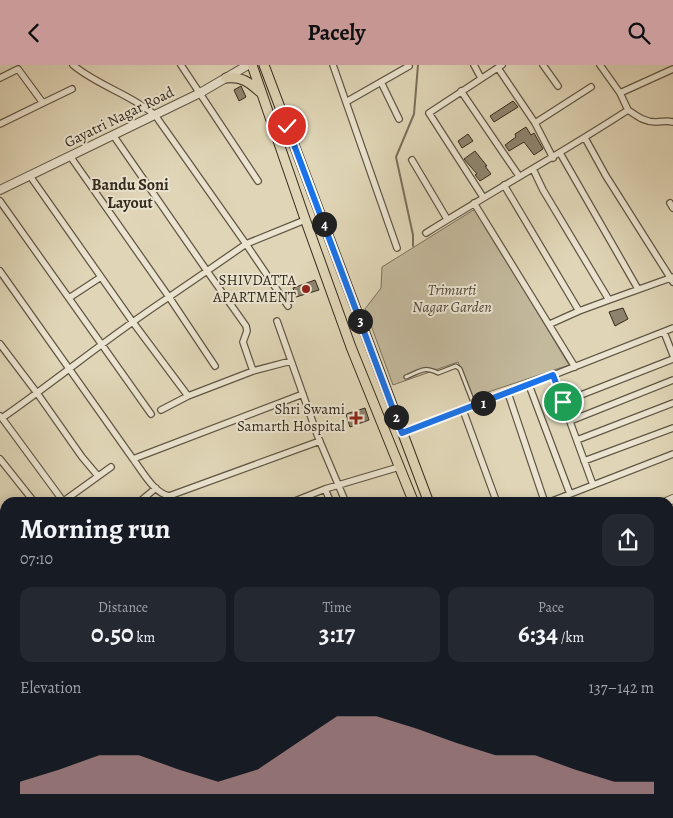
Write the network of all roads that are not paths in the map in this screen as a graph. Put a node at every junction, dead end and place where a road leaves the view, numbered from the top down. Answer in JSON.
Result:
{"nodes":[{"id":1,"x":73,"y":65,"type":"edge"},
{"id":2,"x":181,"y":65,"type":"edge"},
{"id":3,"x":250,"y":65,"type":"edge"},
{"id":4,"x":264,"y":65,"type":"edge"},
{"id":5,"x":333,"y":65,"type":"edge"},
{"id":6,"x":474,"y":65,"type":"edge"},
{"id":7,"x":543,"y":65,"type":"edge"},
{"id":8,"x":600,"y":65,"type":"edge"},
{"id":9,"x":409,"y":66,"type":"edge"},
{"id":10,"x":500,"y":66,"type":"edge"},
{"id":11,"x":673,"y":69,"type":"edge"},
{"id":12,"x":0,"y":78,"type":"edge"},
{"id":13,"x":226,"y":78,"type":"junction"},
{"id":14,"x":481,"y":78,"type":"junction"},
{"id":15,"x":380,"y":81,"type":"junction"},
{"id":16,"x":558,"y":86,"type":"dead end"},
{"id":17,"x":591,"y":87,"type":"dead end"},
{"id":18,"x":72,"y":89,"type":"dead end"},
{"id":19,"x":461,"y":91,"type":"junction"},
{"id":20,"x":260,"y":92,"type":"junction"},
{"id":21,"x":200,"y":93,"type":"junction"},
{"id":22,"x":620,"y":93,"type":"junction"},
{"id":23,"x":346,"y":102,"type":"junction"},
{"id":24,"x":43,"y":103,"type":"junction"},
{"id":25,"x":628,"y":110,"type":"junction"},
{"id":26,"x":155,"y":115,"type":"junction"},
{"id":27,"x":673,"y":116,"type":"edge"},
{"id":28,"x":399,"y":119,"type":"dead end"},
{"id":29,"x":670,"y":121,"type":"edge"},
{"id":30,"x":535,"y":123,"type":"junction"},
{"id":31,"x":0,"y":124,"type":"edge"},
{"id":32,"x":113,"y":135,"type":"junction"},
{"id":33,"x":585,"y":138,"type":"junction"},
{"id":34,"x":560,"y":153,"type":"junction"},
{"id":35,"x":70,"y":156,"type":"junction"},
{"id":36,"x":553,"y":158,"type":"junction"},
{"id":37,"x":412,"y":160,"type":"dead end"},
{"id":38,"x":533,"y":169,"type":"junction"},
{"id":39,"x":30,"y":176,"type":"junction"},
{"id":40,"x":519,"y":176,"type":"junction"},
{"id":41,"x":258,"y":181,"type":"dead end"},
{"id":42,"x":504,"y":185,"type":"junction"},
{"id":43,"x":0,"y":190,"type":"edge"},
{"id":44,"x":483,"y":197,"type":"junction"},
{"id":45,"x":0,"y":201,"type":"edge"},
{"id":46,"x":474,"y":203,"type":"junction"},
{"id":47,"x":447,"y":219,"type":"junction"},
{"id":48,"x":305,"y":220,"type":"junction"},
{"id":49,"x":426,"y":233,"type":"dead end"},
{"id":50,"x":246,"y":244,"type":"junction"},
{"id":51,"x":397,"y":248,"type":"dead end"},
{"id":52,"x":0,"y":271,"type":"edge"},
{"id":53,"x":207,"y":271,"type":"junction"},
{"id":54,"x":101,"y":277,"type":"junction"},
{"id":55,"x":672,"y":279,"type":"edge"},
{"id":56,"x":638,"y":289,"type":"junction"},
{"id":57,"x":169,"y":297,"type":"junction"},
{"id":58,"x":69,"y":298,"type":"junction"},
{"id":59,"x":609,"y":300,"type":"junction"},
{"id":60,"x":288,"y":306,"type":"dead end"},
{"id":61,"x":579,"y":311,"type":"junction"},
{"id":62,"x":132,"y":321,"type":"junction"},
{"id":63,"x":277,"y":321,"type":"dead end"},
{"id":64,"x":550,"y":324,"type":"junction"},
{"id":65,"x":673,"y":328,"type":"edge"},
{"id":66,"x":664,"y":332,"type":"junction"},
{"id":67,"x":0,"y":344,"type":"edge"},
{"id":68,"x":103,"y":345,"type":"junction"},
{"id":69,"x":673,"y":355,"type":"edge"},
{"id":70,"x":673,"y":359,"type":"edge"},
{"id":71,"x":291,"y":361,"type":"junction"},
{"id":72,"x":215,"y":366,"type":"dead end"},
{"id":73,"x":575,"y":367,"type":"junction"},
{"id":74,"x":69,"y":368,"type":"junction"},
{"id":75,"x":253,"y":371,"type":"junction"},
{"id":76,"x":553,"y":375,"type":"junction"},
{"id":77,"x":406,"y":377,"type":"dead end"},
{"id":78,"x":673,"y":380,"type":"edge"},
{"id":79,"x":529,"y":385,"type":"junction"},
{"id":80,"x":37,"y":393,"type":"junction"},
{"id":81,"x":508,"y":393,"type":"junction"},
{"id":82,"x":303,"y":394,"type":"junction"},
{"id":83,"x":188,"y":396,"type":"junction"},
{"id":84,"x":563,"y":402,"type":"junction"},
{"id":85,"x":673,"y":403,"type":"edge"},
{"id":86,"x":475,"y":406,"type":"junction"},
{"id":87,"x":161,"y":410,"type":"dead end"},
{"id":88,"x":462,"y":410,"type":"junction"},
{"id":89,"x":151,"y":414,"type":"dead end"},
{"id":90,"x":1,"y":417,"type":"edge"},
{"id":91,"x":570,"y":421,"type":"junction"},
{"id":92,"x":673,"y":428,"type":"edge"},
{"id":93,"x":402,"y":433,"type":"junction"},
{"id":94,"x":577,"y":440,"type":"junction"},
{"id":95,"x":320,"y":441,"type":"junction"},
{"id":96,"x":673,"y":454,"type":"edge"},
{"id":97,"x":0,"y":459,"type":"edge"},
{"id":98,"x":133,"y":459,"type":"junction"},
{"id":99,"x":584,"y":461,"type":"junction"},
{"id":100,"x":111,"y":467,"type":"dead end"},
{"id":101,"x":399,"y":467,"type":"junction"},
{"id":102,"x":98,"y":476,"type":"junction"},
{"id":103,"x":593,"y":485,"type":"junction"},
{"id":104,"x":332,"y":487,"type":"junction"},
{"id":105,"x":156,"y":489,"type":"junction"},
{"id":106,"x":570,"y":493,"type":"junction"},
{"id":107,"x":31,"y":497,"type":"edge"},
{"id":108,"x":58,"y":497,"type":"edge"},
{"id":109,"x":69,"y":497,"type":"edge"},
{"id":110,"x":146,"y":497,"type":"edge"},
{"id":111,"x":306,"y":497,"type":"edge"},
{"id":112,"x":331,"y":497,"type":"edge"},
{"id":113,"x":341,"y":497,"type":"edge"},
{"id":114,"x":412,"y":497,"type":"edge"},
{"id":115,"x":427,"y":497,"type":"edge"},
{"id":116,"x":495,"y":497,"type":"edge"},
{"id":117,"x":544,"y":497,"type":"edge"},
{"id":118,"x":560,"y":497,"type":"edge"}],
"edges":[{"from":1,"to":26,"type":"street"},
{"from":2,"to":21,"type":"street"},
{"from":3,"to":13,"type":"street","name":"Gayatri Nagar Road"},
{"from":3,"to":20,"type":"main road"},
{"from":4,"to":93,"type":"main road"},
{"from":5,"to":23,"type":"street"},
{"from":6,"to":14,"type":"street"},
{"from":7,"to":16,"type":"street"},
{"from":8,"to":22,"type":"street"},
{"from":9,"to":15,"type":"street"},
{"from":10,"to":14,"type":"street"},
{"from":10,"to":30,"type":"street"},
{"from":11,"to":22,"type":"street"},
{"from":12,"to":24,"type":"street"},
{"from":13,"to":20,"type":"main road"},
{"from":13,"to":21,"type":"street","name":"Gayatri Nagar Road"},
{"from":14,"to":19,"type":"street"},
{"from":15,"to":23,"type":"street"},
{"from":15,"to":28,"type":"street"},
{"from":17,"to":30,"type":"street"},
{"from":18,"to":24,"type":"street"},
{"from":19,"to":40,"type":"street"},
{"from":19,"to":44,"type":"street"},
{"from":20,"to":48,"type":"main road"},
{"from":21,"to":26,"type":"street","name":"Gayatri Nagar Road"},
{"from":21,"to":41,"type":"street"},
{"from":22,"to":25,"type":"street"},
{"from":23,"to":51,"type":"street"},
{"from":24,"to":31,"type":"street"},
{"from":25,"to":29,"type":"street"},
{"from":25,"to":33,"type":"street"},
{"from":26,"to":32,"type":"street","name":"Gayatri Nagar Road"},
{"from":26,"to":50,"type":"street"},
{"from":27,"to":29,"type":"street"},
{"from":30,"to":36,"type":"street"},
{"from":32,"to":35,"type":"street","name":"Gayatri Nagar Road"},
{"from":32,"to":53,"type":"street"},
{"from":33,"to":34,"type":"street"},
{"from":33,"to":55,"type":"street"},
{"from":34,"to":36,"type":"street"},
{"from":34,"to":56,"type":"street"},
{"from":35,"to":39,"type":"street","name":"Gayatri Nagar Road"},
{"from":35,"to":57,"type":"street"},
{"from":36,"to":38,"type":"street"},
{"from":37,"to":47,"type":"street"},
{"from":38,"to":40,"type":"street"},
{"from":38,"to":59,"type":"street"},
{"from":39,"to":43,"type":"street","name":"Gayatri Nagar Road"},
{"from":39,"to":54,"type":"street"},
{"from":40,"to":42,"type":"street"},
{"from":42,"to":44,"type":"street"},
{"from":42,"to":61,"type":"street"},
{"from":44,"to":46,"type":"street"},
{"from":45,"to":58,"type":"street"},
{"from":46,"to":47,"type":"street"},
{"from":46,"to":64,"type":"street"},
{"from":47,"to":49,"type":"street"},
{"from":48,"to":50,"type":"street"},
{"from":48,"to":101,"type":"main road"},
{"from":50,"to":53,"type":"street"},
{"from":50,"to":60,"type":"street"},
{"from":52,"to":74,"type":"street"},
{"from":53,"to":57,"type":"street"},
{"from":53,"to":75,"type":"street"},
{"from":54,"to":58,"type":"street"},
{"from":54,"to":62,"type":"street"},
{"from":55,"to":56,"type":"street"},
{"from":56,"to":59,"type":"street"},
{"from":57,"to":62,"type":"street"},
{"from":57,"to":72,"type":"street"},
{"from":58,"to":68,"type":"street"},
{"from":59,"to":61,"type":"street"},
{"from":61,"to":64,"type":"street"},
{"from":62,"to":68,"type":"street"},
{"from":62,"to":83,"type":"street"},
{"from":63,"to":71,"type":"street"},
{"from":64,"to":73,"type":"street"},
{"from":65,"to":66,"type":"street"},
{"from":66,"to":69,"type":"street"},
{"from":66,"to":73,"type":"street"},
{"from":67,"to":80,"type":"street"},
{"from":68,"to":74,"type":"street"},
{"from":68,"to":89,"type":"street"},
{"from":70,"to":84,"type":"street"},
{"from":71,"to":75,"type":"street"},
{"from":71,"to":82,"type":"street"},
{"from":73,"to":76,"type":"street"},
{"from":74,"to":80,"type":"street"},
{"from":74,"to":98,"type":"street"},
{"from":75,"to":83,"type":"street"},
{"from":76,"to":79,"type":"street"},
{"from":76,"to":84,"type":"street"},
{"from":77,"to":86,"type":"lane"},
{"from":78,"to":91,"type":"street"},
{"from":79,"to":81,"type":"street"},
{"from":79,"to":106,"type":"street"},
{"from":80,"to":90,"type":"street"},
{"from":80,"to":102,"type":"street"},
{"from":81,"to":86,"type":"street"},
{"from":81,"to":117,"type":"street"},
{"from":82,"to":95,"type":"street"},
{"from":82,"to":98,"type":"street"},
{"from":83,"to":87,"type":"street"},
{"from":84,"to":91,"type":"street"},
{"from":85,"to":94,"type":"street"},
{"from":86,"to":88,"type":"street"},
{"from":88,"to":93,"type":"street"},
{"from":88,"to":116,"type":"street"},
{"from":90,"to":108,"type":"street"},
{"from":91,"to":94,"type":"street"},
{"from":92,"to":99,"type":"street"},
{"from":93,"to":115,"type":"main road"},
{"from":94,"to":99,"type":"street"},
{"from":95,"to":104,"type":"street"},
{"from":95,"to":105,"type":"street"},
{"from":96,"to":103,"type":"street"},
{"from":97,"to":107,"type":"street"},
{"from":98,"to":105,"type":"street"},
{"from":99,"to":103,"type":"street"},
{"from":100,"to":102,"type":"street"},
{"from":101,"to":104,"type":"street"},
{"from":101,"to":114,"type":"main road"},
{"from":102,"to":109,"type":"street"},
{"from":103,"to":106,"type":"street"},
{"from":104,"to":111,"type":"street"},
{"from":104,"to":112,"type":"street"},
{"from":104,"to":113,"type":"street"},
{"from":105,"to":110,"type":"street"},
{"from":106,"to":118,"type":"street"}]}
